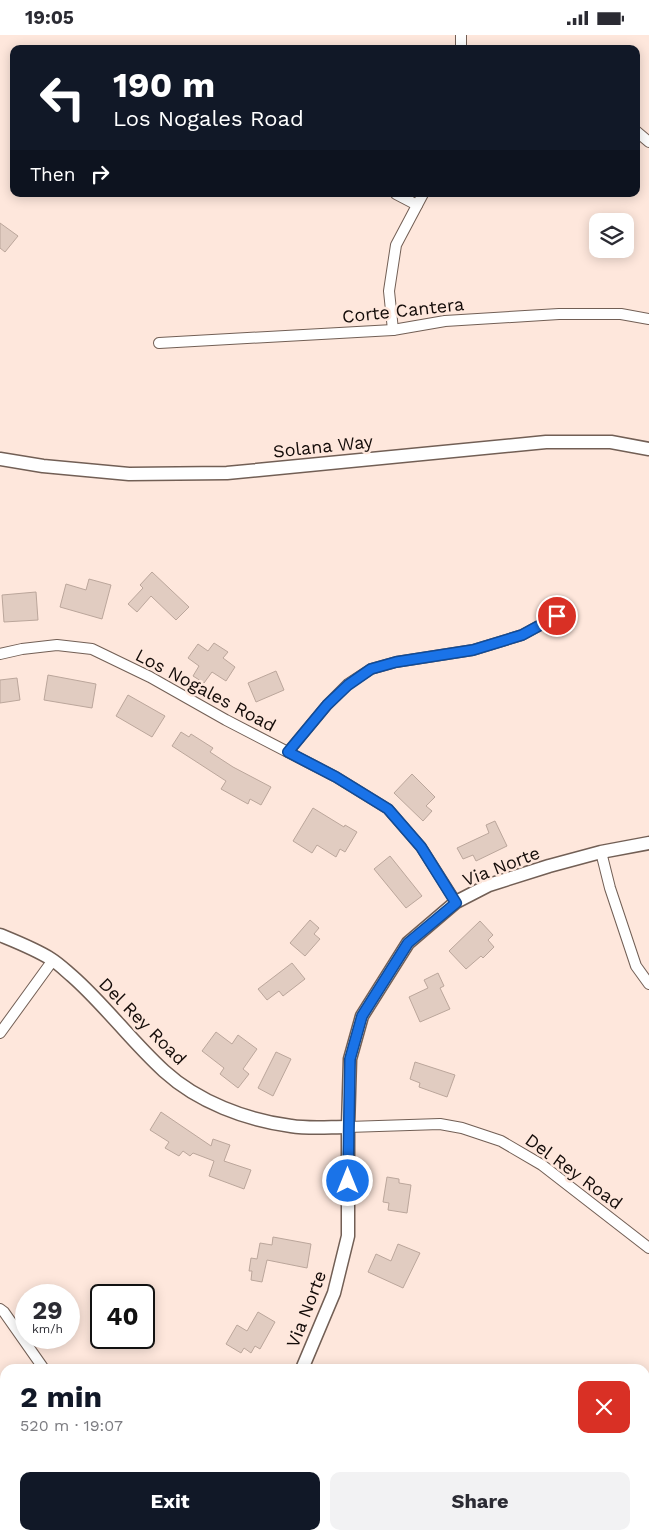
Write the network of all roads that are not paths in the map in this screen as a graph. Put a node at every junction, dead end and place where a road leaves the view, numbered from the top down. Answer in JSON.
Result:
{"nodes":[{"id":1,"x":402,"y":197,"type":"edge"},
{"id":2,"x":421,"y":197,"type":"edge"},
{"id":3,"x":417,"y":205,"type":"junction"},
{"id":4,"x":649,"y":319,"type":"edge"},
{"id":5,"x":393,"y":330,"type":"junction"},
{"id":6,"x":159,"y":343,"type":"dead end"},
{"id":7,"x":649,"y":449,"type":"edge"},
{"id":8,"x":0,"y":459,"type":"edge"},
{"id":9,"x":557,"y":616,"type":"dead end"},
{"id":10,"x":0,"y":654,"type":"edge"},
{"id":11,"x":288,"y":752,"type":"junction"},
{"id":12,"x":649,"y":843,"type":"edge"},
{"id":13,"x":601,"y":852,"type":"junction"},
{"id":14,"x":456,"y":903,"type":"junction"},
{"id":15,"x":0,"y":935,"type":"edge"},
{"id":16,"x":53,"y":960,"type":"junction"},
{"id":17,"x":649,"y":984,"type":"edge"},
{"id":18,"x":0,"y":1033,"type":"edge"},
{"id":19,"x":348,"y":1127,"type":"junction"},
{"id":20,"x":649,"y":1248,"type":"edge"},
{"id":21,"x":0,"y":1309,"type":"edge"},
{"id":22,"x":40,"y":1364,"type":"edge"},
{"id":23,"x":307,"y":1364,"type":"edge"}],
"edges":[{"from":1,"to":3,"type":"street"},
{"from":2,"to":3,"type":"street"},
{"from":3,"to":5,"type":"street"},
{"from":4,"to":5,"type":"street","name":"Corte Cantera"},
{"from":5,"to":6,"type":"street","name":"Corte Cantera"},
{"from":7,"to":8,"type":"street","name":"Solana Way"},
{"from":9,"to":11,"type":"street"},
{"from":10,"to":11,"type":"street","name":"Los Nogales Road"},
{"from":11,"to":14,"type":"street","name":"Los Nogales Road"},
{"from":12,"to":13,"type":"street","name":"Via Norte"},
{"from":13,"to":14,"type":"street","name":"Via Norte"},
{"from":13,"to":17,"type":"street"},
{"from":14,"to":19,"type":"street","name":"Via Norte"},
{"from":15,"to":16,"type":"street","name":"Del Rey Road"},
{"from":16,"to":18,"type":"street"},
{"from":16,"to":19,"type":"street","name":"Del Rey Road"},
{"from":19,"to":20,"type":"street","name":"Del Rey Road"},
{"from":19,"to":23,"type":"street","name":"Via Norte"},
{"from":21,"to":22,"type":"street"}]}
